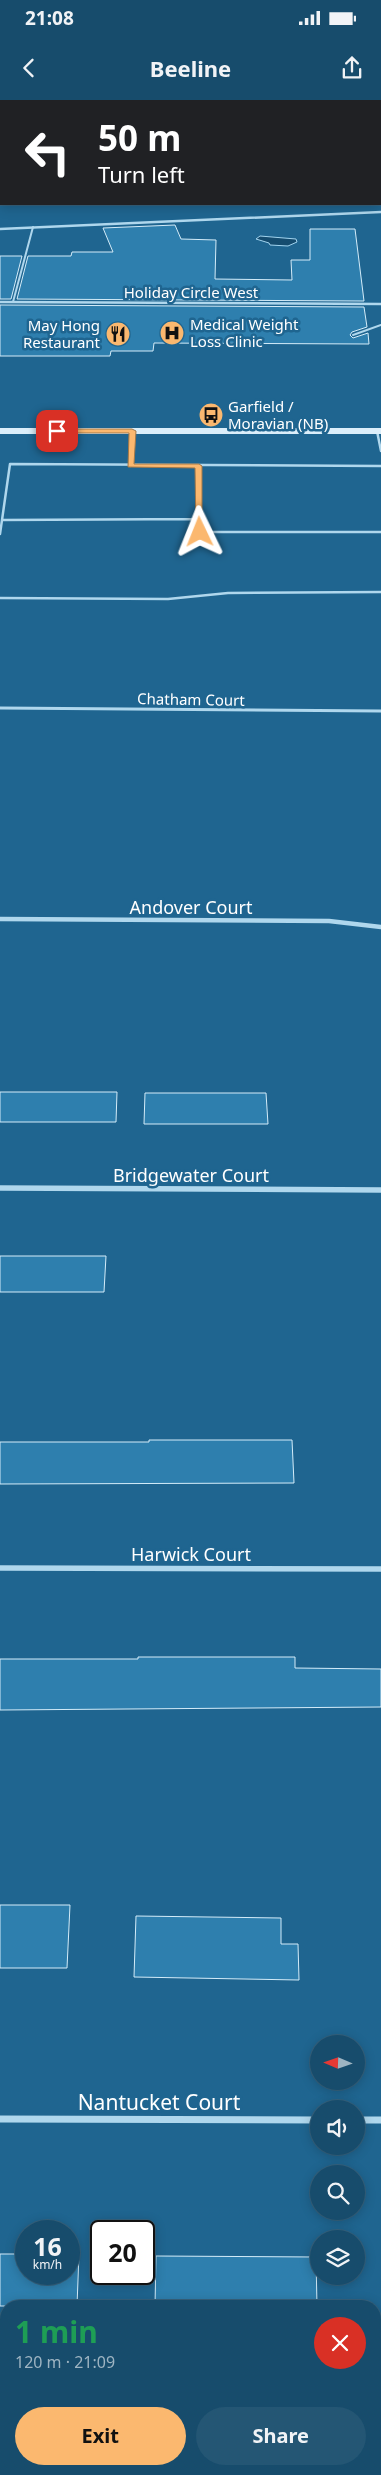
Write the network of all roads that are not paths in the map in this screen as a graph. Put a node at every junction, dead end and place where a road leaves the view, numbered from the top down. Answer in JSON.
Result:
{"nodes":[{"id":1,"x":381,"y":212,"type":"edge"},
{"id":2,"x":33,"y":228,"type":"junction"},
{"id":3,"x":0,"y":229,"type":"edge"},
{"id":4,"x":0,"y":302,"type":"edge"},
{"id":5,"x":13,"y":302,"type":"junction"},
{"id":6,"x":381,"y":304,"type":"edge"},
{"id":7,"x":381,"y":326,"type":"edge"},
{"id":8,"x":353,"y":335,"type":"dead end"},
{"id":9,"x":0,"y":431,"type":"edge"},
{"id":10,"x":132,"y":431,"type":"junction"},
{"id":11,"x":379,"y":431,"type":"edge"},
{"id":12,"x":381,"y":451,"type":"edge"},
{"id":13,"x":130,"y":466,"type":"junction"},
{"id":14,"x":199,"y":466,"type":"junction"},
{"id":15,"x":381,"y":466,"type":"edge"},
{"id":16,"x":199,"y":519,"type":"junction"},
{"id":17,"x":2,"y":520,"type":"junction"},
{"id":18,"x":381,"y":532,"type":"edge"},
{"id":19,"x":0,"y":534,"type":"edge"},
{"id":20,"x":381,"y":592,"type":"edge"},
{"id":21,"x":0,"y":598,"type":"edge"},
{"id":22,"x":0,"y":708,"type":"edge"},
{"id":23,"x":381,"y":711,"type":"edge"},
{"id":24,"x":0,"y":919,"type":"edge"},
{"id":25,"x":381,"y":926,"type":"edge"},
{"id":26,"x":0,"y":1188,"type":"edge"},
{"id":27,"x":381,"y":1190,"type":"edge"},
{"id":28,"x":0,"y":1568,"type":"edge"},
{"id":29,"x":381,"y":1569,"type":"edge"},
{"id":30,"x":0,"y":2119,"type":"edge"},
{"id":31,"x":310,"y":2120,"type":"edge"},
{"id":32,"x":365,"y":2120,"type":"edge"},
{"id":33,"x":381,"y":2120,"type":"edge"}],
"edges":[{"from":1,"to":2,"type":"street"},
{"from":2,"to":3,"type":"street"},
{"from":2,"to":5,"type":"lane"},
{"from":4,"to":5,"type":"street","name":"Holiday Circle West"},
{"from":5,"to":6,"type":"street","name":"Holiday Circle West"},
{"from":7,"to":8,"type":"lane"},
{"from":9,"to":10,"type":"main road"},
{"from":10,"to":11,"type":"main road"},
{"from":10,"to":13,"type":"lane"},
{"from":11,"to":12,"type":"lane"},
{"from":13,"to":14,"type":"lane"},
{"from":13,"to":17,"type":"lane"},
{"from":14,"to":15,"type":"lane"},
{"from":14,"to":16,"type":"lane"},
{"from":16,"to":17,"type":"lane"},
{"from":16,"to":18,"type":"lane"},
{"from":17,"to":19,"type":"lane"},
{"from":20,"to":21,"type":"lane"},
{"from":22,"to":23,"type":"street","name":"Chatham Court"},
{"from":24,"to":25,"type":"street","name":"Andover Court"},
{"from":26,"to":27,"type":"street","name":"Bridgewater Court"},
{"from":28,"to":29,"type":"street","name":"Harwick Court"},
{"from":30,"to":31,"type":"street","name":"Nantucket Court"},
{"from":32,"to":33,"type":"street"}]}
